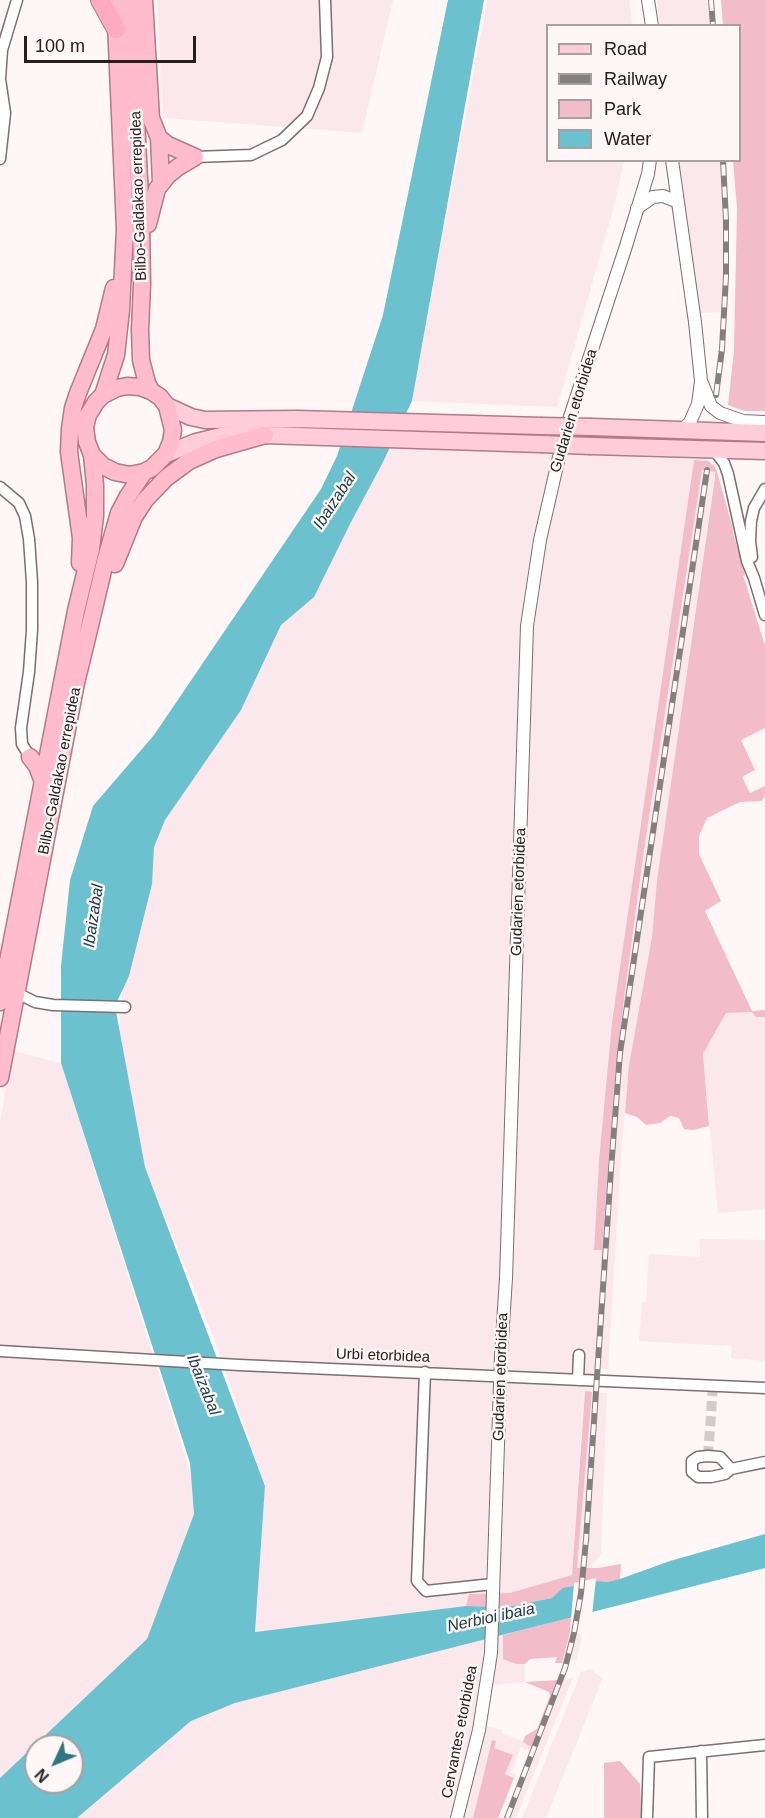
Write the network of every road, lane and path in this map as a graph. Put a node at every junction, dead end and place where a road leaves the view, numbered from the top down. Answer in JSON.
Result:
{"nodes":[{"id":1,"x":18,"y":0,"type":"edge"},
{"id":2,"x":100,"y":0,"type":"edge"},
{"id":3,"x":115,"y":0,"type":"edge"},
{"id":4,"x":130,"y":0,"type":"edge"},
{"id":5,"x":144,"y":0,"type":"edge"},
{"id":6,"x":325,"y":0,"type":"edge"},
{"id":7,"x":648,"y":0,"type":"edge"},
{"id":8,"x":652,"y":24,"type":"edge"},
{"id":9,"x":116,"y":29,"type":"junction"},
{"id":10,"x":2,"y":45,"type":"edge"},
{"id":11,"x":159,"y":138,"type":"junction"},
{"id":12,"x":195,"y":157,"type":"junction"},
{"id":13,"x":0,"y":159,"type":"edge"},
{"id":14,"x":650,"y":162,"type":"edge"},
{"id":15,"x":672,"y":163,"type":"edge"},
{"id":16,"x":648,"y":174,"type":"junction"},
{"id":17,"x":161,"y":183,"type":"junction"},
{"id":18,"x":678,"y":202,"type":"junction"},
{"id":19,"x":637,"y":207,"type":"junction"},
{"id":20,"x":125,"y":240,"type":"junction"},
{"id":21,"x":142,"y":258,"type":"junction"},
{"id":22,"x":701,"y":381,"type":"junction"},
{"id":23,"x":151,"y":391,"type":"junction"},
{"id":24,"x":103,"y":395,"type":"junction"},
{"id":25,"x":167,"y":406,"type":"junction"},
{"id":26,"x":765,"y":422,"type":"edge"},
{"id":27,"x":683,"y":430,"type":"junction"},
{"id":28,"x":765,"y":433,"type":"edge"},
{"id":29,"x":265,"y":435,"type":"junction"},
{"id":30,"x":713,"y":449,"type":"junction"},
{"id":31,"x":765,"y":451,"type":"edge"},
{"id":32,"x":166,"y":454,"type":"junction"},
{"id":33,"x":92,"y":455,"type":"junction"},
{"id":34,"x":144,"y":472,"type":"junction"},
{"id":35,"x":0,"y":487,"type":"edge"},
{"id":36,"x":765,"y":489,"type":"edge"},
{"id":37,"x":754,"y":578,"type":"junction"},
{"id":38,"x":76,"y":611,"type":"junction"},
{"id":39,"x":765,"y":615,"type":"edge"},
{"id":40,"x":87,"y":638,"type":"junction"},
{"id":41,"x":50,"y":746,"type":"junction"},
{"id":42,"x":30,"y":757,"type":"junction"},
{"id":43,"x":43,"y":782,"type":"junction"},
{"id":44,"x":17,"y":993,"type":"junction"},
{"id":45,"x":0,"y":1002,"type":"edge"},
{"id":46,"x":125,"y":1007,"type":"dead end"},
{"id":47,"x":0,"y":1078,"type":"edge"},
{"id":48,"x":0,"y":1351,"type":"edge"},
{"id":49,"x":579,"y":1355,"type":"dead end"},
{"id":50,"x":425,"y":1372,"type":"junction"},
{"id":51,"x":500,"y":1375,"type":"junction"},
{"id":52,"x":578,"y":1380,"type":"junction"},
{"id":53,"x":765,"y":1388,"type":"edge"},
{"id":54,"x":765,"y":1462,"type":"edge"},
{"id":55,"x":732,"y":1470,"type":"dead end"},
{"id":56,"x":492,"y":1588,"type":"junction"},
{"id":57,"x":490,"y":1653,"type":"joint"},
{"id":58,"x":765,"y":1745,"type":"edge"},
{"id":59,"x":701,"y":1751,"type":"junction"},
{"id":60,"x":765,"y":1755,"type":"edge"},
{"id":61,"x":458,"y":1818,"type":"edge"},
{"id":62,"x":647,"y":1818,"type":"edge"},
{"id":63,"x":702,"y":1818,"type":"edge"}],
"edges":[{"from":1,"to":10,"type":"street"},
{"from":2,"to":9,"type":"highway"},
{"from":3,"to":9,"type":"highway","name":"Bilbo-Galdakao errepidea"},
{"from":4,"to":21,"type":"highway","name":"Bilbo-Galdakao errepidea"},
{"from":5,"to":11,"type":"highway"},
{"from":6,"to":12,"type":"street"},
{"from":7,"to":8,"type":"street"},
{"from":9,"to":20,"type":"highway","name":"Bilbo-Galdakao errepidea"},
{"from":10,"to":13,"type":"street"},
{"from":11,"to":12,"type":"highway"},
{"from":11,"to":17,"type":"highway"},
{"from":12,"to":17,"type":"highway"},
{"from":14,"to":16,"type":"street","name":"Gudarien etorbidea"},
{"from":15,"to":16,"type":"street"},
{"from":15,"to":18,"type":"street"},
{"from":16,"to":19,"type":"street","name":"Gudarien etorbidea"},
{"from":17,"to":21,"type":"highway"},
{"from":18,"to":19,"type":"street"},
{"from":18,"to":22,"type":"street"},
{"from":19,"to":51,"type":"street","name":"Gudarien etorbidea"},
{"from":20,"to":24,"type":"highway","name":"Bilbo-Galdakao errepidea"},
{"from":20,"to":38,"type":"highway","name":"Bilbo-Galdakao errepidea"},
{"from":21,"to":23,"type":"highway","name":"Bilbo-Galdakao errepidea"},
{"from":22,"to":26,"type":"street"},
{"from":22,"to":27,"type":"street"},
{"from":23,"to":24,"type":"highway"},
{"from":23,"to":25,"type":"highway","name":"Bilbo-Galdakao errepidea"},
{"from":24,"to":33,"type":"highway","name":"Bilbo-Galdakao errepidea"},
{"from":25,"to":27,"type":"main road","name":"Gudarien etorbidea","bridge":true},
{"from":25,"to":32,"type":"highway"},
{"from":27,"to":28,"type":"main road","name":"Gudarien etorbidea"},
{"from":29,"to":30,"type":"main road","name":"Gudarien etorbidea","bridge":true},
{"from":29,"to":32,"type":"main road","name":"Gudarien etorbidea"},
{"from":29,"to":40,"type":"highway"},
{"from":30,"to":31,"type":"main road","name":"Gudarien etorbidea"},
{"from":30,"to":37,"type":"street"},
{"from":32,"to":34,"type":"highway","name":"Bilbo-Galdakao errepidea"},
{"from":33,"to":34,"type":"highway"},
{"from":33,"to":38,"type":"highway","name":"Bilbo-Galdakao errepidea"},
{"from":34,"to":40,"type":"highway","name":"Bilbo-Galdakao errepidea"},
{"from":35,"to":42,"type":"street"},
{"from":36,"to":37,"type":"street"},
{"from":37,"to":39,"type":"street"},
{"from":38,"to":41,"type":"highway","name":"Bilbo-Galdakao errepidea"},
{"from":40,"to":44,"type":"highway","name":"Bilbo-Galdakao errepidea"},
{"from":41,"to":42,"type":"highway"},
{"from":41,"to":43,"type":"highway","name":"Bilbo-Galdakao errepidea"},
{"from":42,"to":43,"type":"highway"},
{"from":43,"to":45,"type":"highway","name":"Bilbo-Galdakao errepidea"},
{"from":44,"to":46,"type":"street"},
{"from":44,"to":47,"type":"highway","name":"Bilbo-Galdakao errepidea"},
{"from":48,"to":50,"type":"street","name":"Urbi etorbidea"},
{"from":49,"to":52,"type":"street"},
{"from":50,"to":51,"type":"street","name":"Urbi etorbidea"},
{"from":50,"to":56,"type":"street"},
{"from":51,"to":52,"type":"street","name":"Urbi etorbidea"},
{"from":51,"to":56,"type":"street","name":"Gudarien etorbidea"},
{"from":52,"to":53,"type":"street","name":"Urbi etorbidea"},
{"from":54,"to":55,"type":"street"},
{"from":56,"to":57,"type":"street","name":"Gudarien etorbidea"},
{"from":57,"to":61,"type":"street","name":"Cervantes etorbidea"},
{"from":58,"to":59,"type":"street"},
{"from":58,"to":60,"type":"street"},
{"from":59,"to":62,"type":"street"},
{"from":59,"to":63,"type":"street"}]}
